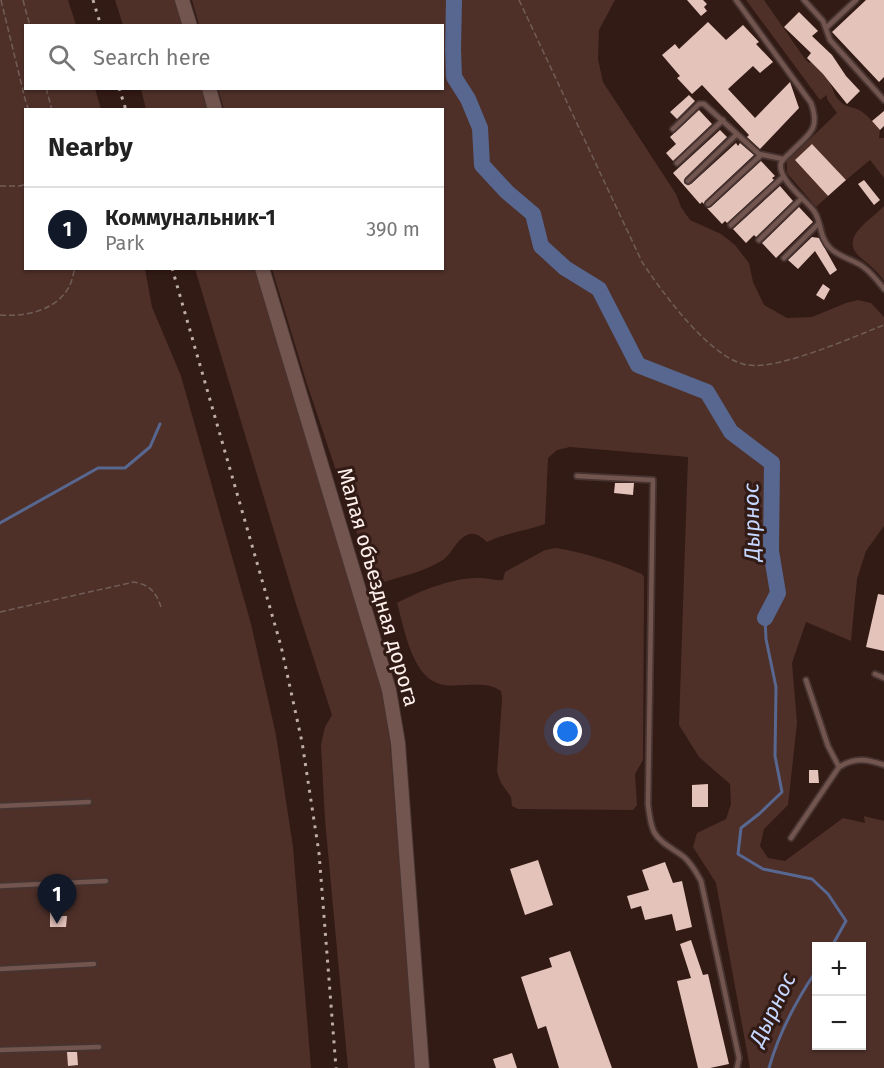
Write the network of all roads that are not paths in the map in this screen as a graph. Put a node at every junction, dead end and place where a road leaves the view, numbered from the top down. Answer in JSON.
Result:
{"nodes":[{"id":1,"x":182,"y":0,"type":"edge"},
{"id":2,"x":736,"y":0,"type":"edge"},
{"id":3,"x":804,"y":0,"type":"edge"},
{"id":4,"x":856,"y":0,"type":"edge"},
{"id":5,"x":189,"y":24,"type":"edge"},
{"id":6,"x":826,"y":28,"type":"junction"},
{"id":7,"x":209,"y":90,"type":"edge"},
{"id":8,"x":884,"y":100,"type":"edge"},
{"id":9,"x":214,"y":108,"type":"edge"},
{"id":10,"x":723,"y":120,"type":"junction"},
{"id":11,"x":673,"y":129,"type":"dead end"},
{"id":12,"x":737,"y":134,"type":"junction"},
{"id":13,"x":761,"y":155,"type":"junction"},
{"id":14,"x":783,"y":159,"type":"junction"},
{"id":15,"x":676,"y":163,"type":"dead end"},
{"id":16,"x":783,"y":177,"type":"junction"},
{"id":17,"x":688,"y":181,"type":"dead end"},
{"id":18,"x":802,"y":198,"type":"junction"},
{"id":19,"x":708,"y":204,"type":"dead end"},
{"id":20,"x":819,"y":223,"type":"junction"},
{"id":21,"x":731,"y":225,"type":"dead end"},
{"id":22,"x":759,"y":240,"type":"dead end"},
{"id":23,"x":784,"y":258,"type":"dead end"},
{"id":24,"x":263,"y":270,"type":"edge"},
{"id":25,"x":884,"y":289,"type":"edge"},
{"id":26,"x":576,"y":476,"type":"dead end"},
{"id":27,"x":874,"y":674,"type":"dead end"},
{"id":28,"x":884,"y":678,"type":"edge"},
{"id":29,"x":806,"y":680,"type":"dead end"},
{"id":30,"x":884,"y":765,"type":"edge"},
{"id":31,"x":839,"y":767,"type":"junction"},
{"id":32,"x":89,"y":802,"type":"dead end"},
{"id":33,"x":0,"y":806,"type":"edge"},
{"id":34,"x":791,"y":838,"type":"dead end"},
{"id":35,"x":106,"y":881,"type":"dead end"},
{"id":36,"x":0,"y":886,"type":"edge"},
{"id":37,"x":94,"y":964,"type":"dead end"},
{"id":38,"x":0,"y":969,"type":"edge"},
{"id":39,"x":99,"y":1047,"type":"dead end"},
{"id":40,"x":0,"y":1050,"type":"edge"},
{"id":41,"x":422,"y":1068,"type":"edge"},
{"id":42,"x":737,"y":1068,"type":"edge"}],
"edges":[{"from":1,"to":5,"type":"street"},
{"from":2,"to":14,"type":"lane"},
{"from":3,"to":6,"type":"lane"},
{"from":4,"to":6,"type":"lane"},
{"from":6,"to":8,"type":"lane"},
{"from":7,"to":9,"type":"street"},
{"from":10,"to":11,"type":"lane"},
{"from":10,"to":12,"type":"lane"},
{"from":10,"to":15,"type":"lane"},
{"from":12,"to":13,"type":"lane"},
{"from":12,"to":17,"type":"lane"},
{"from":13,"to":14,"type":"lane"},
{"from":13,"to":19,"type":"lane"},
{"from":14,"to":16,"type":"lane"},
{"from":16,"to":18,"type":"lane"},
{"from":16,"to":21,"type":"lane"},
{"from":18,"to":20,"type":"lane"},
{"from":18,"to":22,"type":"lane"},
{"from":20,"to":23,"type":"lane"},
{"from":20,"to":25,"type":"lane"},
{"from":24,"to":41,"type":"street","name":"Малая объездная дорога"},
{"from":26,"to":42,"type":"lane"},
{"from":27,"to":28,"type":"lane"},
{"from":29,"to":31,"type":"lane"},
{"from":30,"to":31,"type":"lane"},
{"from":31,"to":34,"type":"lane"},
{"from":32,"to":33,"type":"lane"},
{"from":35,"to":36,"type":"lane"},
{"from":37,"to":38,"type":"lane"},
{"from":39,"to":40,"type":"lane"}]}
